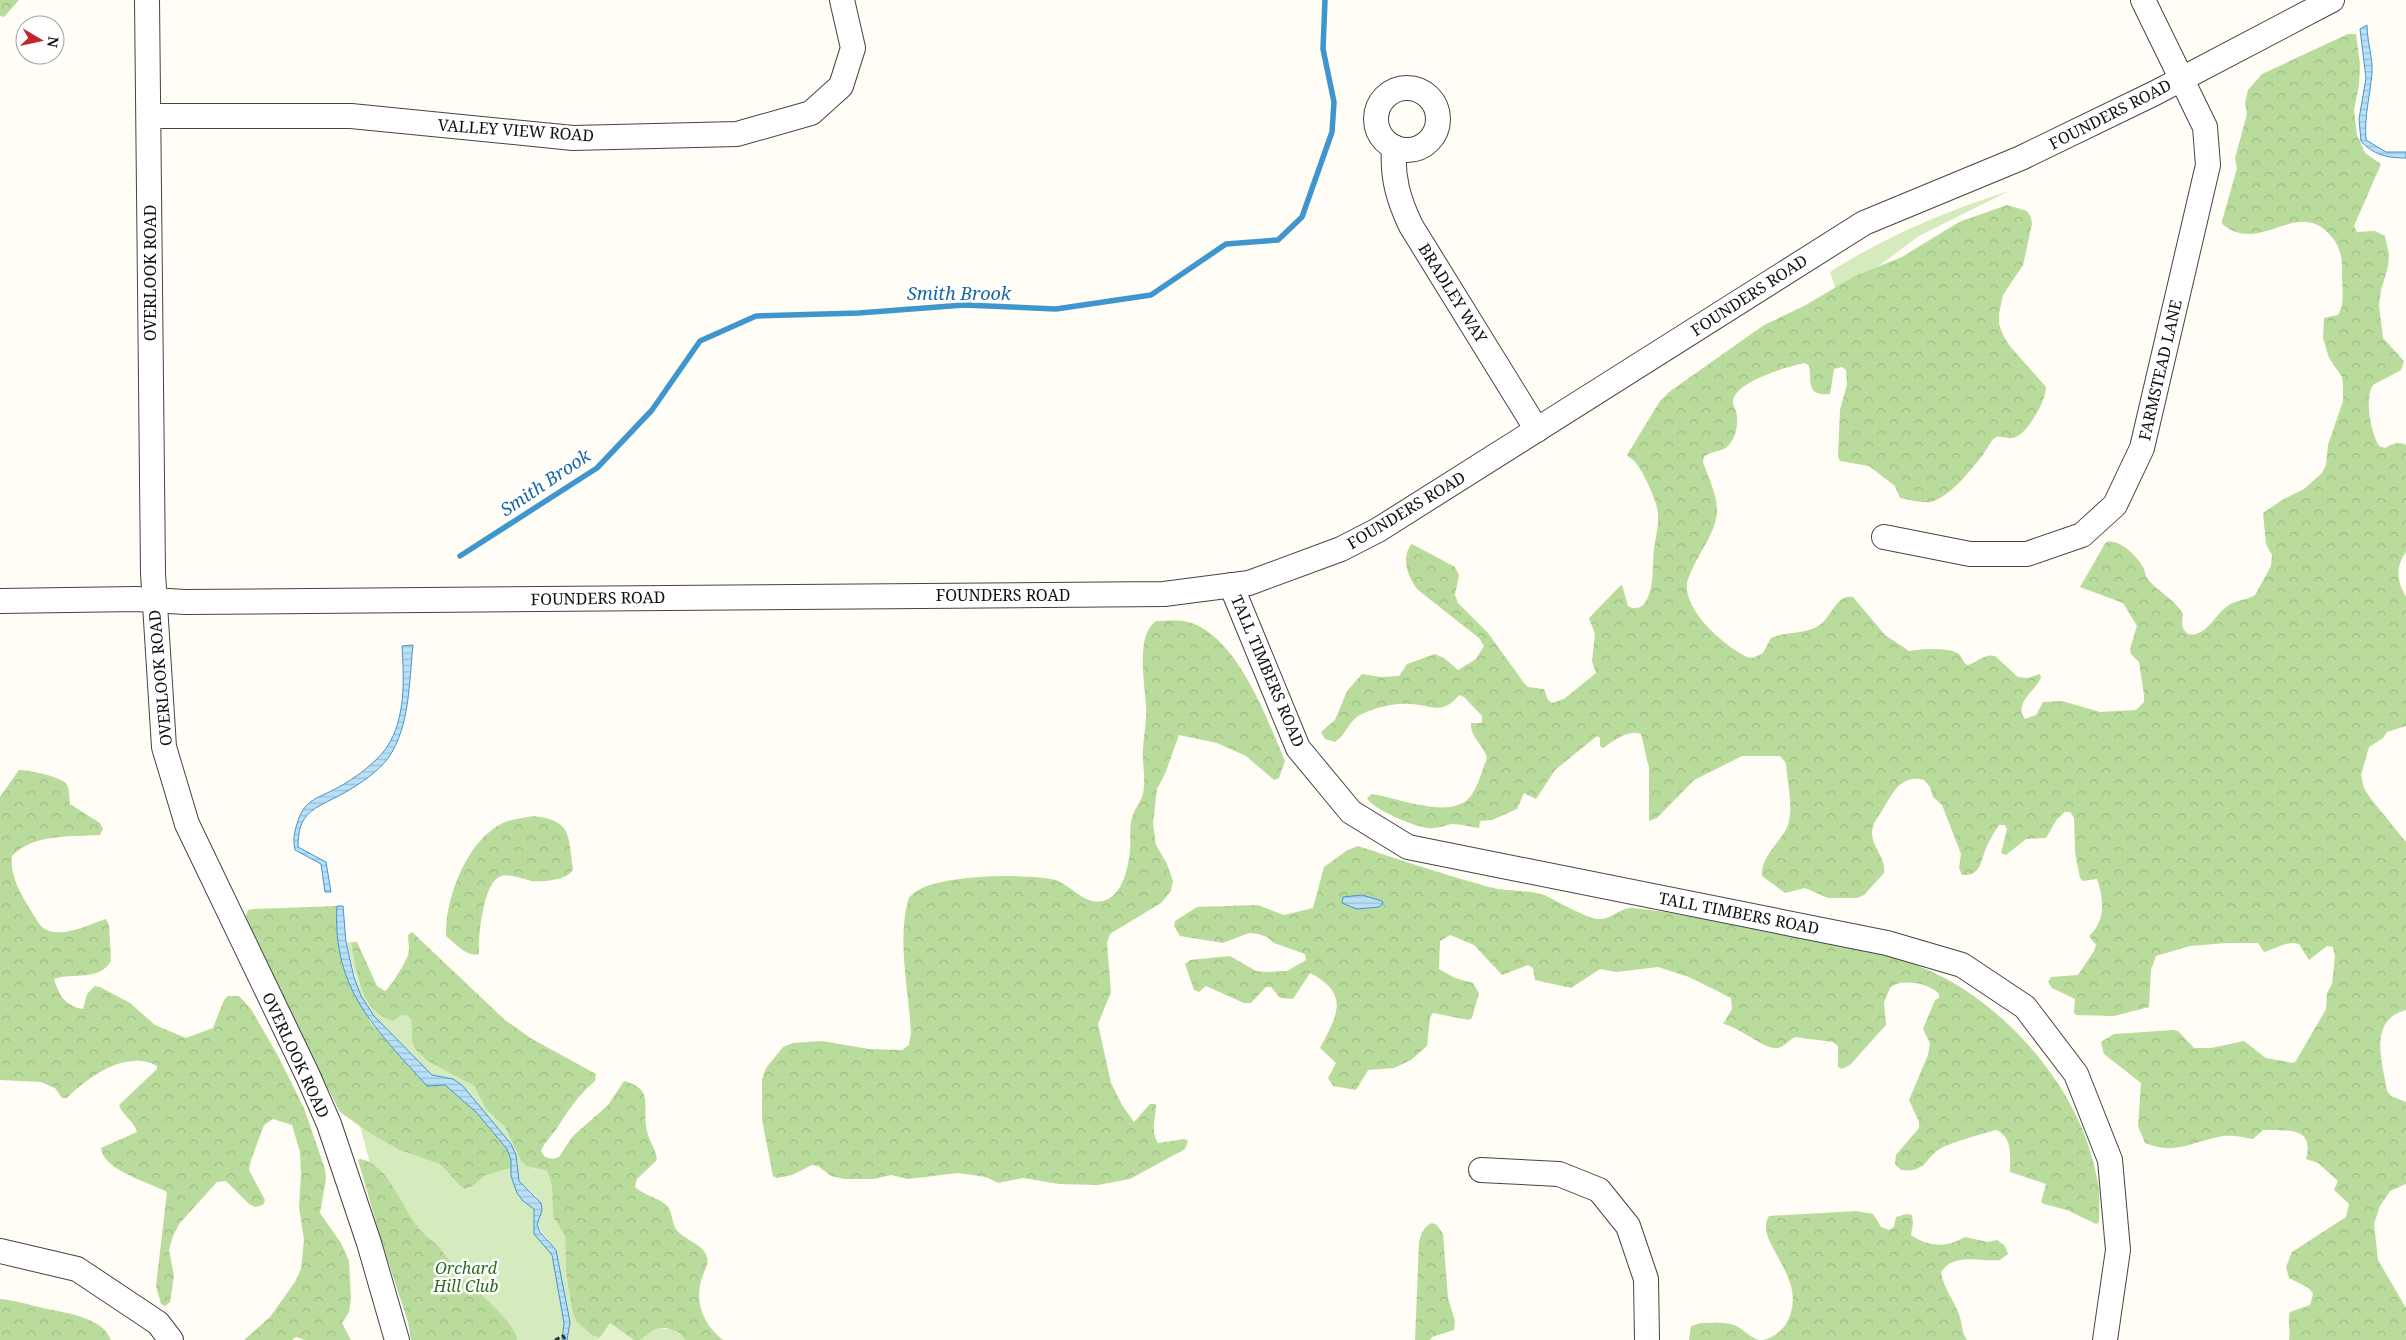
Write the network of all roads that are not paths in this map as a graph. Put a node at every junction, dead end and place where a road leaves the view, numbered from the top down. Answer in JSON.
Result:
{"nodes":[{"id":1,"x":147,"y":0,"type":"edge"},
{"id":2,"x":842,"y":0,"type":"edge"},
{"id":3,"x":2143,"y":0,"type":"edge"},
{"id":4,"x":2332,"y":0,"type":"edge"},
{"id":5,"x":2182,"y":78,"type":"junction"},
{"id":6,"x":149,"y":116,"type":"junction"},
{"id":7,"x":1394,"y":148,"type":"dead end"},
{"id":8,"x":1537,"y":430,"type":"junction"},
{"id":9,"x":1884,"y":537,"type":"dead end"},
{"id":10,"x":1231,"y":585,"type":"junction"},
{"id":11,"x":154,"y":600,"type":"junction"},
{"id":12,"x":0,"y":601,"type":"edge"},
{"id":13,"x":1481,"y":1170,"type":"dead end"},
{"id":14,"x":0,"y":1251,"type":"edge"},
{"id":15,"x":171,"y":1340,"type":"edge"},
{"id":16,"x":397,"y":1340,"type":"edge"},
{"id":17,"x":1647,"y":1340,"type":"edge"},
{"id":18,"x":2105,"y":1340,"type":"edge"}],
"edges":[{"from":1,"to":6,"type":"street","name":"OVERLOOK ROAD"},
{"from":2,"to":6,"type":"street","name":"VALLEY VIEW ROAD"},
{"from":3,"to":5,"type":"street","name":"FARMSTEAD LANE"},
{"from":4,"to":5,"type":"street","name":"FOUNDERS ROAD"},
{"from":5,"to":8,"type":"street","name":"FOUNDERS ROAD"},
{"from":5,"to":9,"type":"street","name":"FARMSTEAD LANE"},
{"from":6,"to":11,"type":"street","name":"OVERLOOK ROAD"},
{"from":7,"to":8,"type":"street","name":"BRADLEY WAY"},
{"from":8,"to":10,"type":"street","name":"FOUNDERS ROAD"},
{"from":10,"to":11,"type":"street","name":"FOUNDERS ROAD"},
{"from":10,"to":18,"type":"street","name":"TALL TIMBERS ROAD"},
{"from":11,"to":12,"type":"street","name":"FOUNDERS ROAD"},
{"from":11,"to":16,"type":"street","name":"OVERLOOK ROAD"},
{"from":13,"to":17,"type":"street"},
{"from":14,"to":15,"type":"street"}]}
